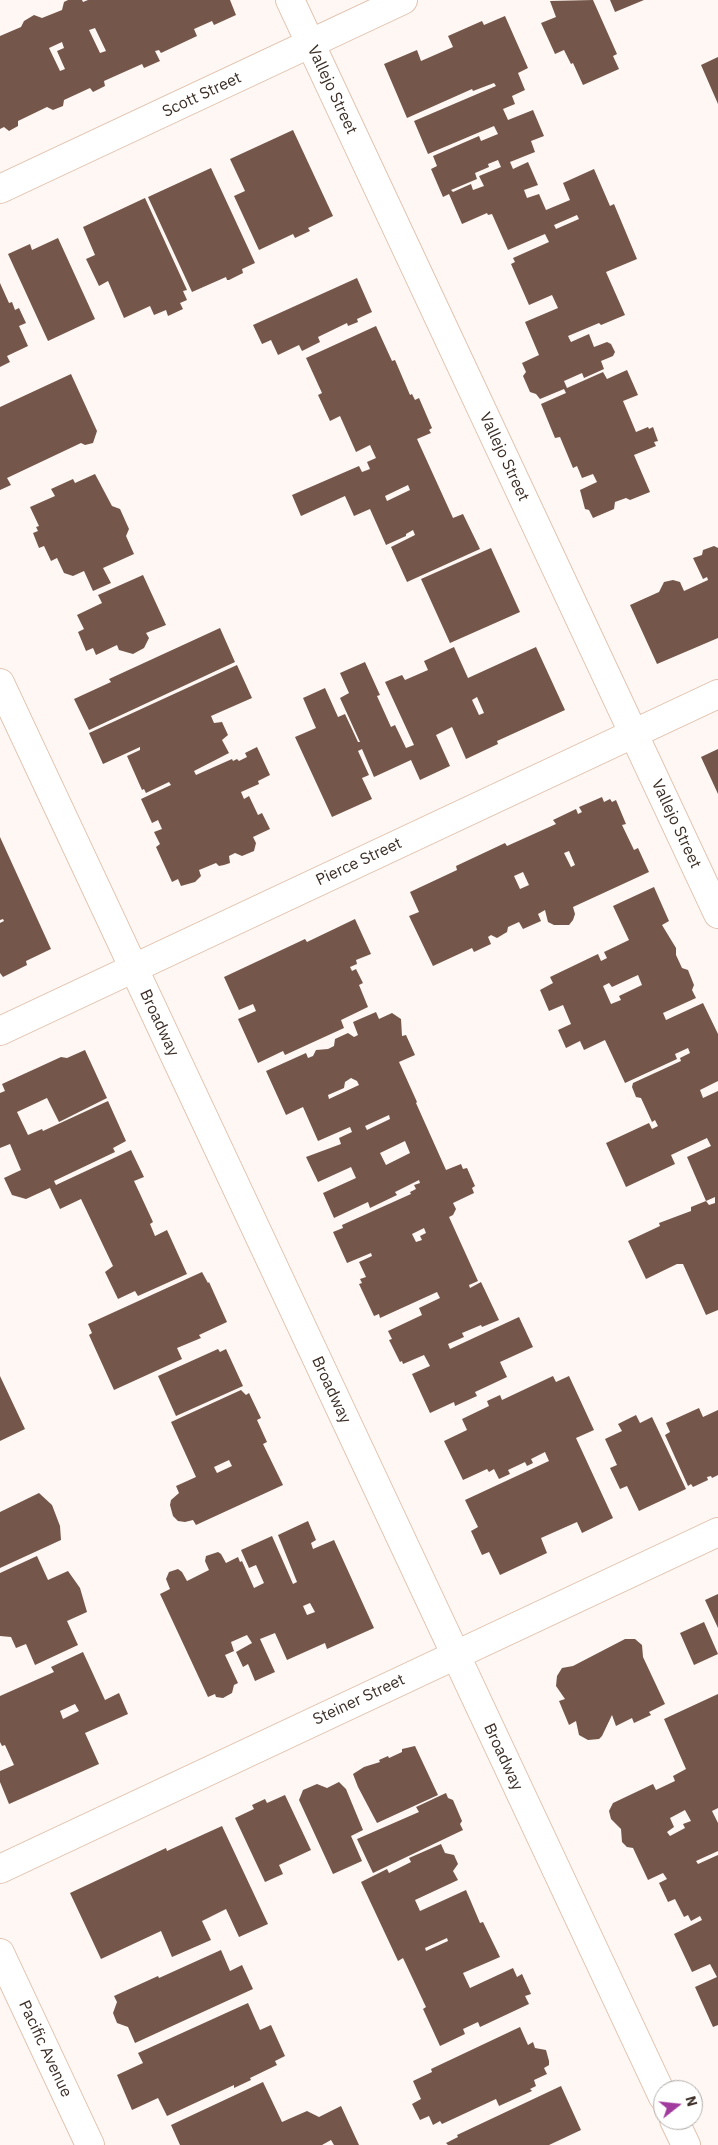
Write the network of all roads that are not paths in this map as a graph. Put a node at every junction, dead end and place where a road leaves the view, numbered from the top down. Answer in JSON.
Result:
{"nodes":[{"id":1,"x":290,"y":0,"type":"edge"},
{"id":2,"x":403,"y":0,"type":"edge"},
{"id":3,"x":311,"y":44,"type":"junction"},
{"id":4,"x":0,"y":189,"type":"edge"},
{"id":5,"x":0,"y":683,"type":"edge"},
{"id":6,"x":718,"y":694,"type":"edge"},
{"id":7,"x":634,"y":734,"type":"junction"},
{"id":8,"x":718,"y":914,"type":"edge"},
{"id":9,"x":134,"y":968,"type":"junction"},
{"id":10,"x":0,"y":1030,"type":"edge"},
{"id":11,"x":718,"y":1532,"type":"edge"},
{"id":12,"x":456,"y":1655,"type":"junction"},
{"id":13,"x":0,"y":1869,"type":"edge"},
{"id":14,"x":0,"y":1953,"type":"edge"},
{"id":15,"x":655,"y":2080,"type":"edge"},
{"id":16,"x":679,"y":2130,"type":"edge"},
{"id":17,"x":90,"y":2145,"type":"edge"},
{"id":18,"x":686,"y":2145,"type":"edge"}],
"edges":[{"from":1,"to":3,"type":"street","name":"Vallejo Street"},
{"from":2,"to":3,"type":"street","name":"Scott Street"},
{"from":3,"to":4,"type":"street","name":"Scott Street"},
{"from":3,"to":7,"type":"street","name":"Vallejo Street"},
{"from":5,"to":9,"type":"street","name":"Broadway"},
{"from":6,"to":7,"type":"street","name":"Pierce Street"},
{"from":7,"to":8,"type":"street","name":"Vallejo Street"},
{"from":7,"to":9,"type":"street","name":"Pierce Street"},
{"from":9,"to":10,"type":"street","name":"Pierce Street"},
{"from":9,"to":12,"type":"street","name":"Broadway"},
{"from":11,"to":12,"type":"street","name":"Steiner Street"},
{"from":12,"to":13,"type":"street","name":"Steiner Street"},
{"from":12,"to":15,"type":"street","name":"Broadway"},
{"from":14,"to":17,"type":"street","name":"Pacific Avenue"},
{"from":16,"to":18,"type":"street"}]}
